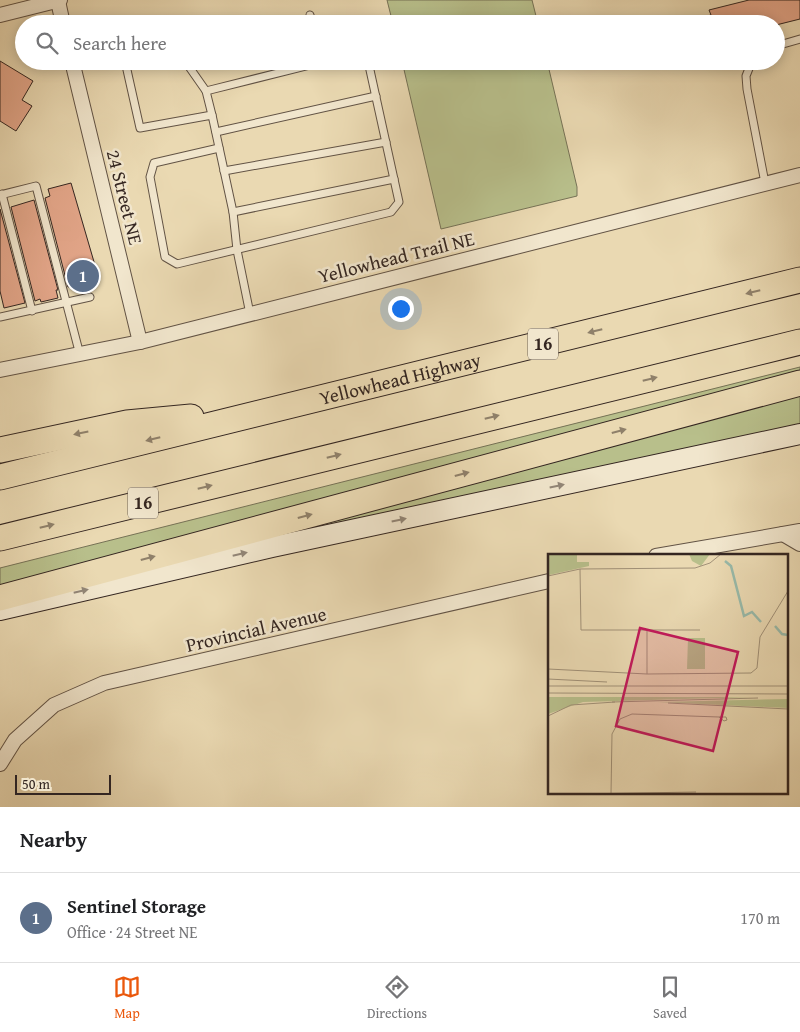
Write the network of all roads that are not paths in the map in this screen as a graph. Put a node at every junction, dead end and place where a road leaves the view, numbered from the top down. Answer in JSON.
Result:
{"nodes":[{"id":1,"x":59,"y":0,"type":"edge"},
{"id":2,"x":0,"y":15,"type":"edge"},
{"id":3,"x":62,"y":15,"type":"edge"},
{"id":4,"x":800,"y":39,"type":"edge"},
{"id":5,"x":785,"y":43,"type":"edge"},
{"id":6,"x":74,"y":70,"type":"edge"},
{"id":7,"x":127,"y":70,"type":"edge"},
{"id":8,"x":192,"y":70,"type":"edge"},
{"id":9,"x":291,"y":70,"type":"edge"},
{"id":10,"x":370,"y":70,"type":"edge"},
{"id":11,"x":748,"y":70,"type":"edge"},
{"id":12,"x":206,"y":91,"type":"junction"},
{"id":13,"x":376,"y":96,"type":"junction"},
{"id":14,"x":212,"y":115,"type":"junction"},
{"id":15,"x":216,"y":132,"type":"junction"},
{"id":16,"x":386,"y":142,"type":"junction"},
{"id":17,"x":219,"y":148,"type":"junction"},
{"id":18,"x":224,"y":171,"type":"junction"},
{"id":19,"x":800,"y":175,"type":"edge"},
{"id":20,"x":394,"y":179,"type":"junction"},
{"id":21,"x":766,"y":183,"type":"junction"},
{"id":22,"x":1,"y":195,"type":"edge"},
{"id":23,"x":233,"y":212,"type":"junction"},
{"id":24,"x":237,"y":250,"type":"junction"},
{"id":25,"x":800,"y":280,"type":"edge"},
{"id":26,"x":90,"y":296,"type":"dead end"},
{"id":27,"x":66,"y":302,"type":"junction"},
{"id":28,"x":32,"y":311,"type":"junction"},
{"id":29,"x":250,"y":314,"type":"junction"},
{"id":30,"x":0,"y":317,"type":"edge"},
{"id":31,"x":140,"y":342,"type":"junction"},
{"id":32,"x":800,"y":342,"type":"edge"},
{"id":33,"x":80,"y":354,"type":"junction"},
{"id":34,"x":0,"y":370,"type":"edge"},
{"id":35,"x":800,"y":383,"type":"edge"},
{"id":36,"x":285,"y":407,"type":"junction"},
{"id":37,"x":800,"y":434,"type":"edge"},
{"id":38,"x":0,"y":450,"type":"edge"},
{"id":39,"x":0,"y":477,"type":"edge"},
{"id":40,"x":800,"y":531,"type":"edge"},
{"id":41,"x":783,"y":534,"type":"junction"},
{"id":42,"x":0,"y":538,"type":"edge"},
{"id":43,"x":800,"y":544,"type":"edge"},
{"id":44,"x":668,"y":554,"type":"edge"},
{"id":45,"x":548,"y":580,"type":"edge"},
{"id":46,"x":0,"y":598,"type":"edge"},
{"id":47,"x":0,"y":610,"type":"edge"},
{"id":48,"x":0,"y":764,"type":"edge"}],
"edges":[{"from":1,"to":2,"type":"street"},
{"from":1,"to":3,"type":"street"},
{"from":4,"to":5,"type":"lane"},
{"from":6,"to":31,"type":"street","name":"24 Street NE"},
{"from":7,"to":14,"type":"lane"},
{"from":8,"to":12,"type":"lane"},
{"from":9,"to":12,"type":"lane"},
{"from":10,"to":13,"type":"lane"},
{"from":11,"to":21,"type":"lane"},
{"from":12,"to":14,"type":"lane"},
{"from":13,"to":15,"type":"lane"},
{"from":13,"to":16,"type":"lane"},
{"from":14,"to":15,"type":"lane"},
{"from":15,"to":17,"type":"lane"},
{"from":16,"to":18,"type":"lane"},
{"from":16,"to":20,"type":"lane"},
{"from":17,"to":18,"type":"lane"},
{"from":17,"to":24,"type":"lane"},
{"from":18,"to":23,"type":"lane"},
{"from":19,"to":21,"type":"street","name":"Yellowhead Trail NE"},
{"from":20,"to":23,"type":"lane"},
{"from":20,"to":24,"type":"lane"},
{"from":21,"to":29,"type":"street","name":"Yellowhead Trail NE"},
{"from":22,"to":27,"type":"lane"},
{"from":22,"to":28,"type":"lane"},
{"from":23,"to":24,"type":"lane"},
{"from":24,"to":29,"type":"lane"},
{"from":25,"to":36,"type":"highway","name":"Yellowhead Highway","number":"16","one_way":true},
{"from":26,"to":27,"type":"lane"},
{"from":27,"to":28,"type":"lane"},
{"from":27,"to":33,"type":"lane"},
{"from":28,"to":30,"type":"lane"},
{"from":29,"to":31,"type":"street","name":"Yellowhead Trail NE"},
{"from":31,"to":33,"type":"street","name":"Yellowhead Trail NE"},
{"from":42,"to":32,"type":"highway","number":"16","one_way":true},
{"from":33,"to":34,"type":"street","name":"Yellowhead Trail NE"},
{"from":46,"to":35,"type":"highway","one_way":true},
{"from":36,"to":38,"type":"highway","one_way":true},
{"from":36,"to":39,"type":"highway","name":"Yellowhead Highway","number":"16","one_way":true},
{"from":47,"to":37,"type":"main road","one_way":true},
{"from":40,"to":41,"type":"street"},
{"from":41,"to":43,"type":"street"},
{"from":41,"to":44,"type":"street"},
{"from":45,"to":48,"type":"street","name":"Provincial Avenue"}]}
